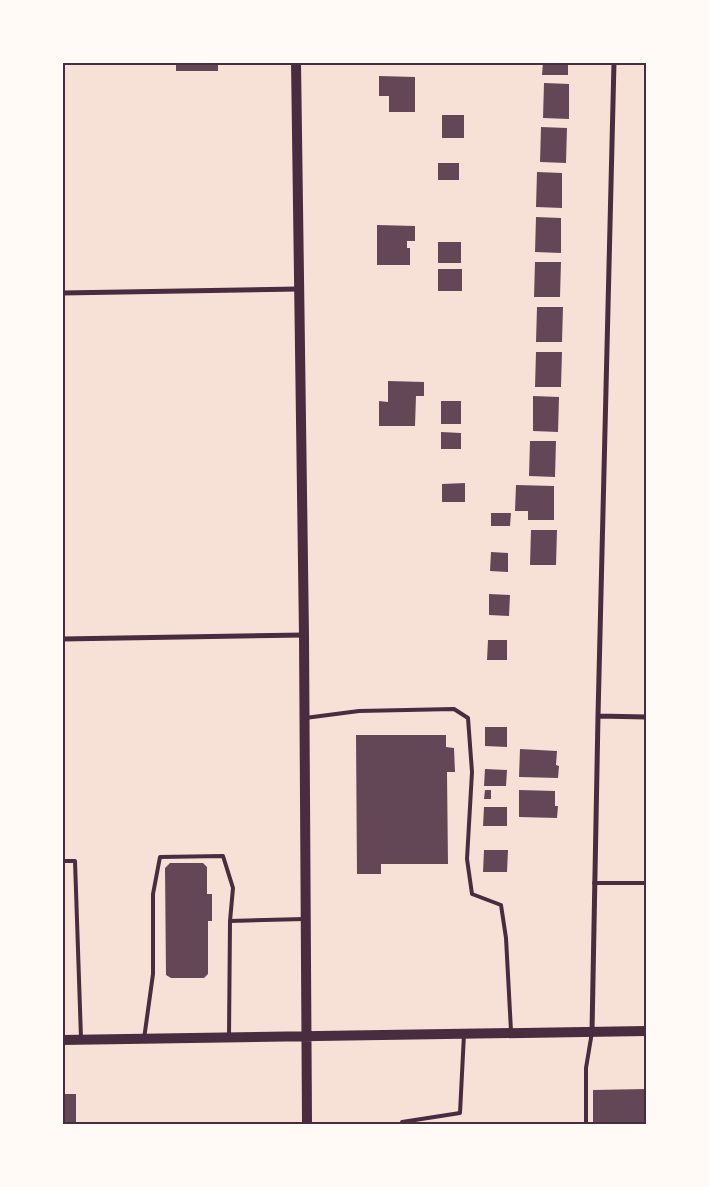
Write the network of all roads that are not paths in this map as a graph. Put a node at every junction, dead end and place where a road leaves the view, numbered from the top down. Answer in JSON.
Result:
{"nodes":[{"id":1,"x":296,"y":62,"type":"edge"},
{"id":2,"x":614,"y":62,"type":"edge"},
{"id":3,"x":298,"y":289,"type":"junction"},
{"id":4,"x":62,"y":293,"type":"edge"},
{"id":5,"x":304,"y":635,"type":"junction"},
{"id":6,"x":62,"y":639,"type":"edge"},
{"id":7,"x":598,"y":716,"type":"junction"},
{"id":8,"x":646,"y":717,"type":"edge"},
{"id":9,"x":305,"y":718,"type":"junction"},
{"id":10,"x":62,"y":861,"type":"edge"},
{"id":11,"x":594,"y":883,"type":"junction"},
{"id":12,"x":646,"y":883,"type":"edge"},
{"id":13,"x":305,"y":919,"type":"junction"},
{"id":14,"x":230,"y":921,"type":"junction"},
{"id":15,"x":646,"y":936,"type":"edge"},
{"id":16,"x":646,"y":1031,"type":"edge"},
{"id":17,"x":592,"y":1032,"type":"junction"},
{"id":18,"x":511,"y":1033,"type":"junction"},
{"id":19,"x":464,"y":1034,"type":"junction"},
{"id":20,"x":306,"y":1037,"type":"junction"},
{"id":21,"x":229,"y":1038,"type":"junction"},
{"id":22,"x":144,"y":1039,"type":"junction"},
{"id":23,"x":62,"y":1040,"type":"edge"},
{"id":24,"x":81,"y":1040,"type":"junction"},
{"id":25,"x":307,"y":1124,"type":"edge"},
{"id":26,"x":402,"y":1124,"type":"edge"},
{"id":27,"x":586,"y":1124,"type":"edge"}],
"edges":[{"from":1,"to":3,"type":"main road"},
{"from":2,"to":7,"type":"street"},
{"from":3,"to":4,"type":"street"},
{"from":3,"to":5,"type":"main road"},
{"from":5,"to":6,"type":"street"},
{"from":5,"to":9,"type":"main road"},
{"from":7,"to":8,"type":"street"},
{"from":7,"to":11,"type":"street"},
{"from":9,"to":13,"type":"main road"},
{"from":9,"to":18,"type":"lane"},
{"from":10,"to":24,"type":"lane"},
{"from":11,"to":12,"type":"lane"},
{"from":11,"to":17,"type":"street"},
{"from":12,"to":15,"type":"lane"},
{"from":13,"to":14,"type":"lane"},
{"from":13,"to":20,"type":"main road"},
{"from":14,"to":21,"type":"lane"},
{"from":14,"to":22,"type":"lane"},
{"from":16,"to":17,"type":"main road"},
{"from":17,"to":18,"type":"main road"},
{"from":17,"to":27,"type":"lane"},
{"from":18,"to":19,"type":"main road"},
{"from":19,"to":20,"type":"main road"},
{"from":19,"to":26,"type":"lane"},
{"from":20,"to":21,"type":"main road"},
{"from":20,"to":25,"type":"main road"},
{"from":21,"to":22,"type":"main road"},
{"from":22,"to":24,"type":"main road"},
{"from":23,"to":24,"type":"main road"}]}
